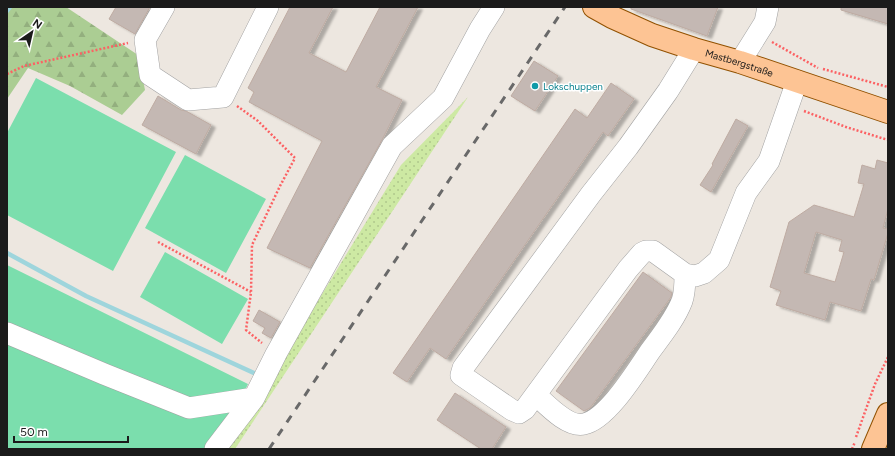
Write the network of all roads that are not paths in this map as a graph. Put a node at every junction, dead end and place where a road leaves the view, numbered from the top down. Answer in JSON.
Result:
{"nodes":[{"id":1,"x":164,"y":7,"type":"edge"},
{"id":2,"x":268,"y":7,"type":"edge"},
{"id":3,"x":494,"y":7,"type":"edge"},
{"id":4,"x":594,"y":7,"type":"edge"},
{"id":5,"x":768,"y":7,"type":"edge"},
{"id":6,"x":694,"y":49,"type":"junction"},
{"id":7,"x":740,"y":62,"type":"junction"},
{"id":8,"x":797,"y":81,"type":"junction"},
{"id":9,"x":888,"y":112,"type":"edge"},
{"id":10,"x":685,"y":274,"type":"junction"},
{"id":11,"x":7,"y":333,"type":"edge"},
{"id":12,"x":536,"y":395,"type":"junction"},
{"id":13,"x":254,"y":398,"type":"junction"},
{"id":14,"x":888,"y":414,"type":"edge"},
{"id":15,"x":215,"y":449,"type":"edge"},
{"id":16,"x":873,"y":449,"type":"edge"}],
"edges":[{"from":1,"to":2,"type":"lane"},
{"from":3,"to":13,"type":"lane"},
{"from":4,"to":6,"type":"main road","name":"Mastbergstraße"},
{"from":5,"to":7,"type":"lane"},
{"from":6,"to":7,"type":"main road","name":"Mastbergstraße"},
{"from":6,"to":12,"type":"lane"},
{"from":7,"to":8,"type":"main road","name":"Mastbergstraße"},
{"from":8,"to":9,"type":"main road","name":"Mastbergstraße"},
{"from":8,"to":10,"type":"lane"},
{"from":10,"to":12,"type":"lane"},
{"from":10,"to":12,"type":"lane"},
{"from":11,"to":13,"type":"lane"},
{"from":13,"to":15,"type":"lane"},
{"from":14,"to":16,"type":"main road"}]}
